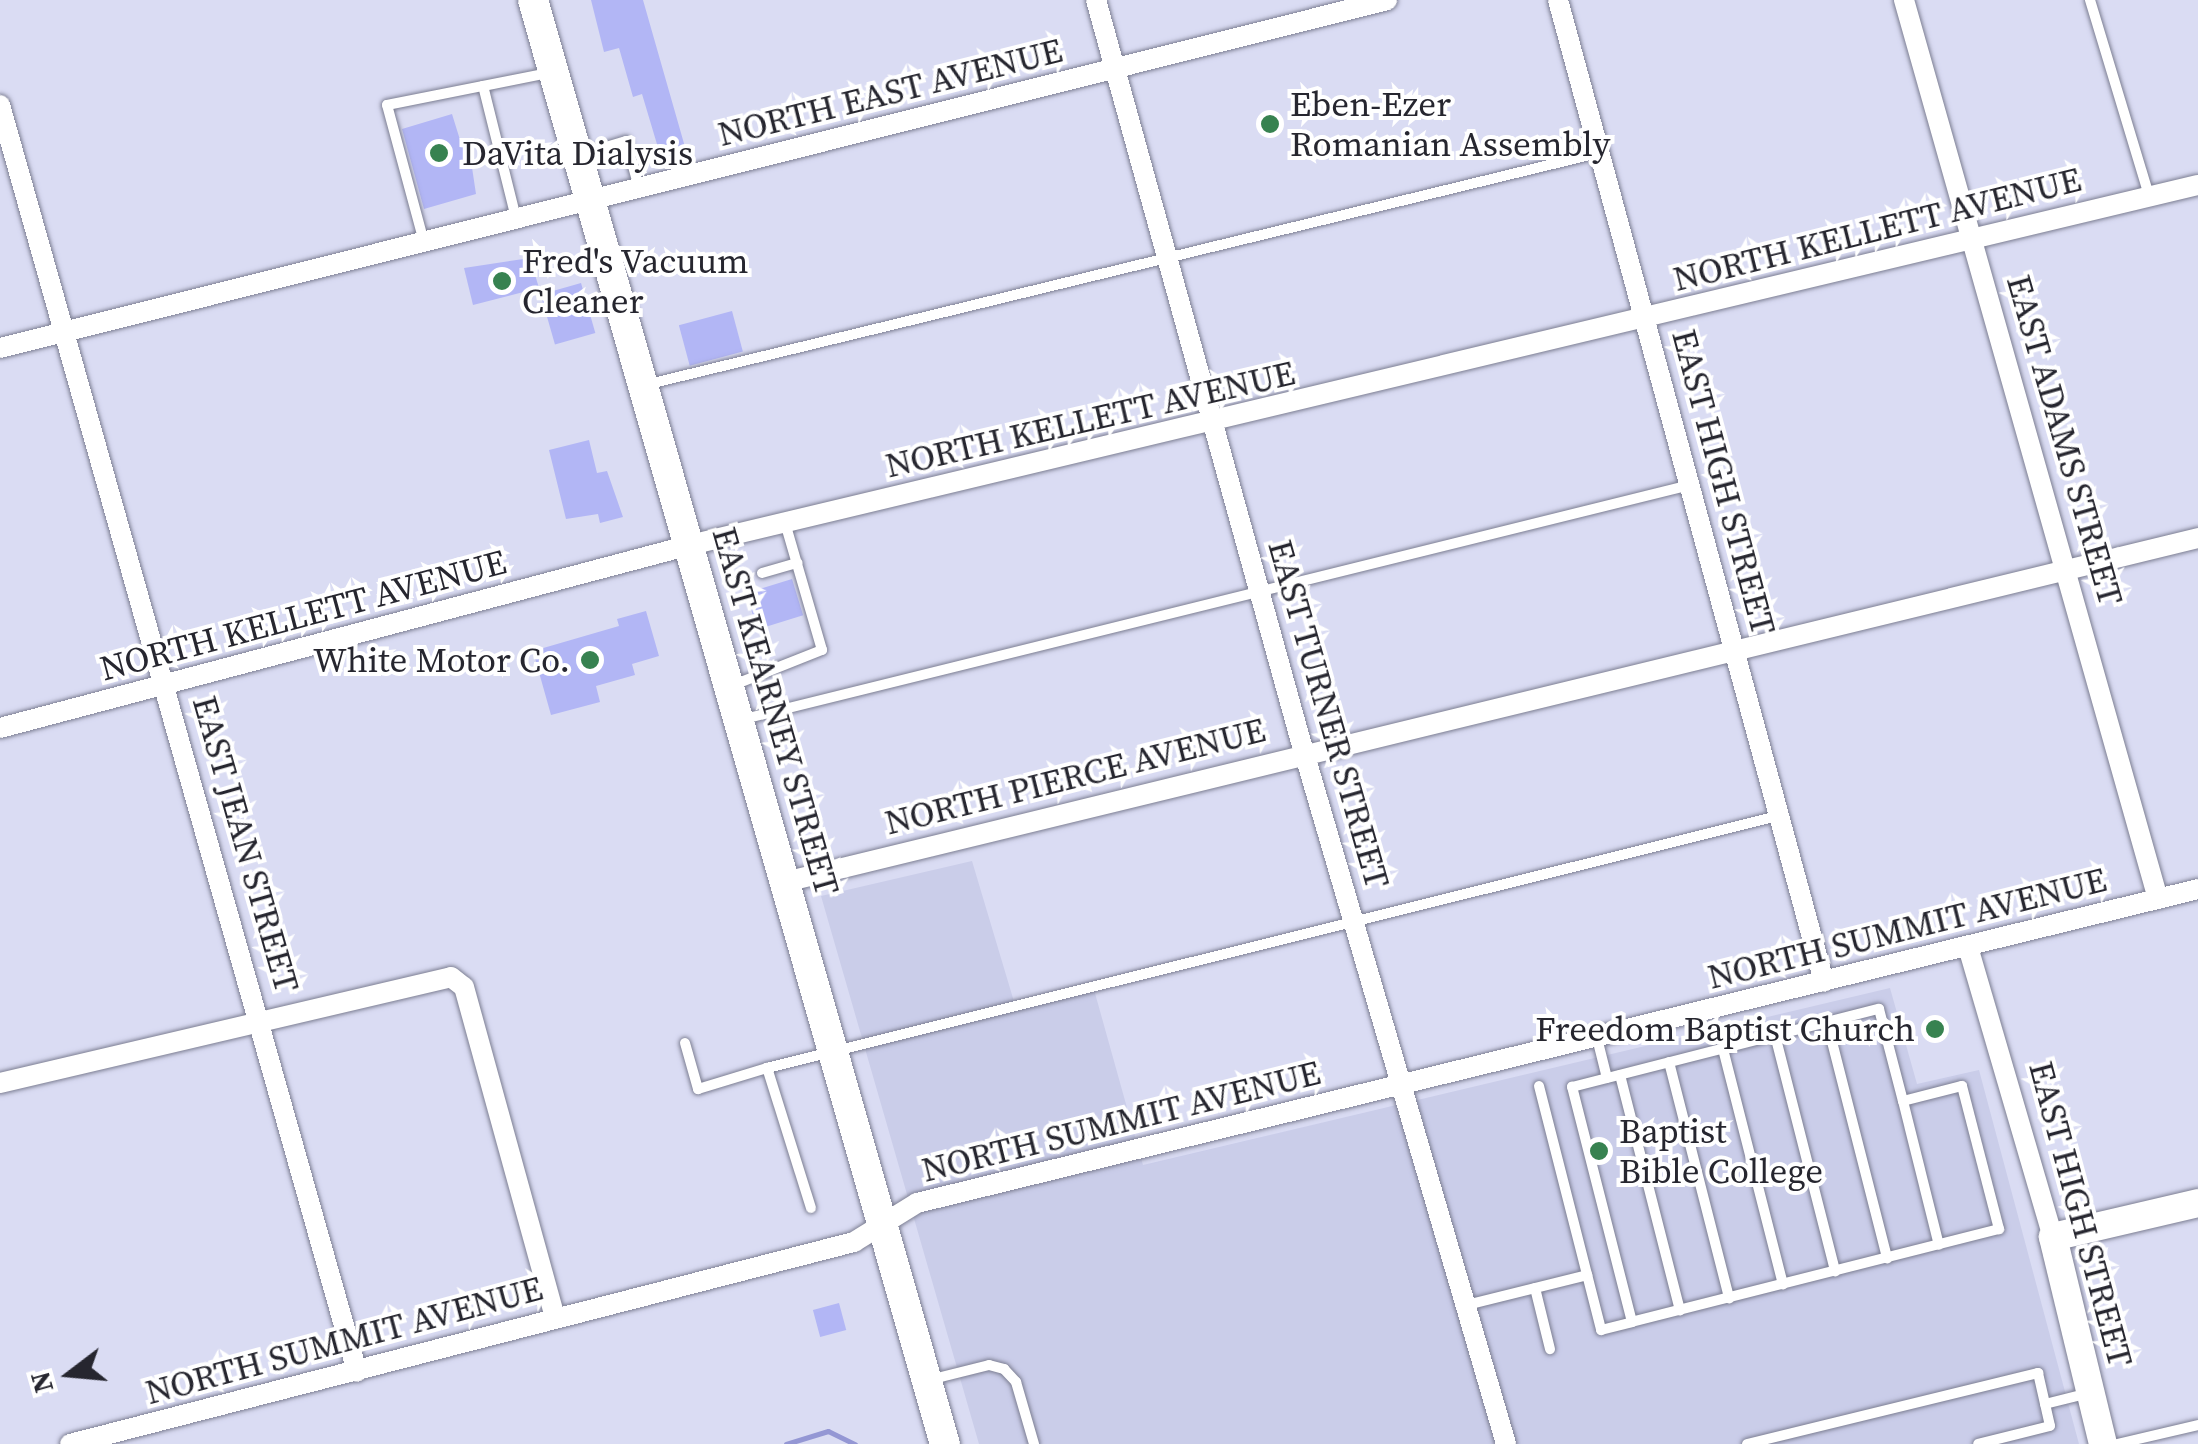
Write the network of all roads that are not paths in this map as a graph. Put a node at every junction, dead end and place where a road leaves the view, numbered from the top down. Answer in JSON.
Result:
{"nodes":[{"id":1,"x":533,"y":0,"type":"edge"},
{"id":2,"x":1096,"y":0,"type":"edge"},
{"id":3,"x":1387,"y":0,"type":"edge"},
{"id":4,"x":1558,"y":0,"type":"edge"},
{"id":5,"x":1904,"y":0,"type":"edge"},
{"id":6,"x":2090,"y":0,"type":"edge"},
{"id":7,"x":1115,"y":70,"type":"junction"},
{"id":8,"x":554,"y":71,"type":"junction"},
{"id":9,"x":483,"y":86,"type":"junction"},
{"id":10,"x":0,"y":105,"type":"edge"},
{"id":11,"x":1598,"y":153,"type":"junction"},
{"id":12,"x":578,"y":155,"type":"junction"},
{"id":13,"x":2198,"y":185,"type":"edge"},
{"id":14,"x":639,"y":188,"type":"junction"},
{"id":15,"x":2150,"y":197,"type":"junction"},
{"id":16,"x":591,"y":200,"type":"junction"},
{"id":17,"x":516,"y":219,"type":"junction"},
{"id":18,"x":1975,"y":240,"type":"junction"},
{"id":19,"x":424,"y":242,"type":"junction"},
{"id":20,"x":1166,"y":258,"type":"junction"},
{"id":21,"x":1641,"y":320,"type":"junction"},
{"id":22,"x":64,"y":331,"type":"junction"},
{"id":23,"x":0,"y":348,"type":"edge"},
{"id":24,"x":644,"y":386,"type":"junction"},
{"id":25,"x":1212,"y":424,"type":"junction"},
{"id":26,"x":1686,"y":486,"type":"junction"},
{"id":27,"x":785,"y":524,"type":"junction"},
{"id":28,"x":2198,"y":538,"type":"edge"},
{"id":29,"x":690,"y":545,"type":"junction"},
{"id":30,"x":798,"y":563,"type":"junction"},
{"id":31,"x":2068,"y":570,"type":"junction"},
{"id":32,"x":762,"y":574,"type":"dead end"},
{"id":33,"x":1260,"y":593,"type":"junction"},
{"id":34,"x":1731,"y":651,"type":"junction"},
{"id":35,"x":167,"y":685,"type":"junction"},
{"id":36,"x":730,"y":686,"type":"junction"},
{"id":37,"x":740,"y":720,"type":"junction"},
{"id":38,"x":0,"y":728,"type":"edge"},
{"id":39,"x":1304,"y":753,"type":"junction"},
{"id":40,"x":1778,"y":816,"type":"junction"},
{"id":41,"x":785,"y":882,"type":"junction"},
{"id":42,"x":2198,"y":889,"type":"edge"},
{"id":43,"x":2158,"y":899,"type":"junction"},
{"id":44,"x":1354,"y":920,"type":"junction"},
{"id":45,"x":1968,"y":948,"type":"junction"},
{"id":46,"x":1824,"y":982,"type":"junction"},
{"id":47,"x":261,"y":1017,"type":"junction"},
{"id":48,"x":1827,"y":1022,"type":"junction"},
{"id":49,"x":1775,"y":1036,"type":"junction"},
{"id":50,"x":1597,"y":1038,"type":"junction"},
{"id":51,"x":686,"y":1044,"type":"dead end"},
{"id":52,"x":833,"y":1047,"type":"junction"},
{"id":53,"x":1723,"y":1049,"type":"junction"},
{"id":54,"x":1669,"y":1062,"type":"junction"},
{"id":55,"x":767,"y":1068,"type":"junction"},
{"id":56,"x":1620,"y":1075,"type":"junction"},
{"id":57,"x":1607,"y":1078,"type":"junction"},
{"id":58,"x":0,"y":1083,"type":"edge"},
{"id":59,"x":1404,"y":1086,"type":"junction"},
{"id":60,"x":1539,"y":1086,"type":"dead end"},
{"id":61,"x":1903,"y":1102,"type":"junction"},
{"id":62,"x":2198,"y":1203,"type":"edge"},
{"id":63,"x":811,"y":1208,"type":"dead end"},
{"id":64,"x":884,"y":1221,"type":"junction"},
{"id":65,"x":2052,"y":1237,"type":"junction"},
{"id":66,"x":1939,"y":1244,"type":"junction"},
{"id":67,"x":1886,"y":1258,"type":"junction"},
{"id":68,"x":1835,"y":1271,"type":"junction"},
{"id":69,"x":1587,"y":1275,"type":"junction"},
{"id":70,"x":1782,"y":1284,"type":"junction"},
{"id":71,"x":1534,"y":1288,"type":"junction"},
{"id":72,"x":1729,"y":1298,"type":"junction"},
{"id":73,"x":1467,"y":1306,"type":"junction"},
{"id":74,"x":1680,"y":1310,"type":"junction"},
{"id":75,"x":555,"y":1318,"type":"junction"},
{"id":76,"x":1632,"y":1322,"type":"junction"},
{"id":77,"x":1550,"y":1349,"type":"dead end"},
{"id":78,"x":357,"y":1372,"type":"junction"},
{"id":79,"x":928,"y":1380,"type":"junction"},
{"id":80,"x":2090,"y":1393,"type":"junction"},
{"id":81,"x":2045,"y":1404,"type":"junction"},
{"id":82,"x":2198,"y":1425,"type":"edge"},
{"id":83,"x":70,"y":1444,"type":"edge"},
{"id":84,"x":945,"y":1444,"type":"edge"},
{"id":85,"x":1034,"y":1444,"type":"edge"},
{"id":86,"x":1506,"y":1444,"type":"edge"},
{"id":87,"x":1746,"y":1444,"type":"edge"},
{"id":88,"x":1978,"y":1444,"type":"edge"},
{"id":89,"x":2103,"y":1444,"type":"edge"},
{"id":90,"x":2117,"y":1444,"type":"edge"}],
"edges":[{"from":1,"to":8,"type":"main road","name":"EAST KEARNEY STREET"},
{"from":2,"to":7,"type":"street","name":"EAST TURNER STREET"},
{"from":3,"to":7,"type":"street","name":"NORTH EAST AVENUE"},
{"from":4,"to":11,"type":"street","name":"EAST HIGH STREET"},
{"from":5,"to":18,"type":"street","name":"EAST ADAMS STREET"},
{"from":6,"to":15,"type":"lane"},
{"from":7,"to":14,"type":"street","name":"NORTH EAST AVENUE"},
{"from":7,"to":20,"type":"street","name":"EAST TURNER STREET"},
{"from":8,"to":9,"type":"lane"},
{"from":8,"to":12,"type":"main road","name":"EAST KEARNEY STREET"},
{"from":9,"to":17,"type":"lane"},
{"from":9,"to":19,"type":"lane"},
{"from":10,"to":22,"type":"street","name":"EAST JEAN STREET"},
{"from":11,"to":20,"type":"lane"},
{"from":11,"to":21,"type":"street","name":"EAST HIGH STREET"},
{"from":12,"to":14,"type":"lane"},
{"from":12,"to":16,"type":"main road","name":"EAST KEARNEY STREET"},
{"from":13,"to":15,"type":"street","name":"NORTH KELLETT AVENUE"},
{"from":14,"to":16,"type":"street","name":"NORTH EAST AVENUE"},
{"from":15,"to":18,"type":"street","name":"NORTH KELLETT AVENUE"},
{"from":16,"to":17,"type":"street","name":"NORTH EAST AVENUE"},
{"from":16,"to":24,"type":"main road","name":"EAST KEARNEY STREET"},
{"from":17,"to":19,"type":"street","name":"NORTH EAST AVENUE"},
{"from":18,"to":21,"type":"street","name":"NORTH KELLETT AVENUE"},
{"from":18,"to":31,"type":"street","name":"EAST ADAMS STREET"},
{"from":19,"to":22,"type":"street","name":"NORTH EAST AVENUE"},
{"from":20,"to":24,"type":"lane"},
{"from":20,"to":25,"type":"street","name":"EAST TURNER STREET"},
{"from":21,"to":25,"type":"street","name":"NORTH KELLETT AVENUE"},
{"from":21,"to":26,"type":"street","name":"EAST HIGH STREET"},
{"from":22,"to":23,"type":"street","name":"NORTH EAST AVENUE"},
{"from":22,"to":35,"type":"street","name":"EAST JEAN STREET"},
{"from":24,"to":29,"type":"main road","name":"EAST KEARNEY STREET"},
{"from":25,"to":27,"type":"street","name":"NORTH KELLETT AVENUE"},
{"from":25,"to":33,"type":"street","name":"EAST TURNER STREET"},
{"from":26,"to":33,"type":"lane"},
{"from":26,"to":34,"type":"street","name":"EAST HIGH STREET"},
{"from":27,"to":29,"type":"street","name":"NORTH KELLETT AVENUE"},
{"from":27,"to":30,"type":"lane"},
{"from":28,"to":31,"type":"street","name":"NORTH PIERCE AVENUE"},
{"from":29,"to":35,"type":"street","name":"NORTH KELLETT AVENUE"},
{"from":29,"to":36,"type":"main road","name":"EAST KEARNEY STREET"},
{"from":30,"to":32,"type":"lane"},
{"from":30,"to":36,"type":"lane"},
{"from":31,"to":34,"type":"street","name":"NORTH PIERCE AVENUE"},
{"from":31,"to":43,"type":"street","name":"EAST ADAMS STREET"},
{"from":33,"to":37,"type":"lane"},
{"from":33,"to":39,"type":"street","name":"EAST TURNER STREET"},
{"from":34,"to":39,"type":"street","name":"NORTH PIERCE AVENUE"},
{"from":34,"to":40,"type":"street","name":"EAST HIGH STREET"},
{"from":35,"to":38,"type":"street","name":"NORTH KELLETT AVENUE"},
{"from":35,"to":47,"type":"street","name":"EAST JEAN STREET"},
{"from":36,"to":37,"type":"main road","name":"EAST KEARNEY STREET"},
{"from":37,"to":41,"type":"main road","name":"EAST KEARNEY STREET"},
{"from":39,"to":41,"type":"street","name":"NORTH PIERCE AVENUE"},
{"from":39,"to":44,"type":"street","name":"EAST TURNER STREET"},
{"from":40,"to":44,"type":"lane"},
{"from":40,"to":46,"type":"street","name":"EAST HIGH STREET"},
{"from":41,"to":52,"type":"main road","name":"EAST KEARNEY STREET"},
{"from":42,"to":43,"type":"street","name":"NORTH SUMMIT AVENUE"},
{"from":43,"to":45,"type":"street","name":"NORTH SUMMIT AVENUE"},
{"from":44,"to":52,"type":"lane"},
{"from":44,"to":59,"type":"street","name":"EAST TURNER STREET"},
{"from":45,"to":46,"type":"street","name":"NORTH SUMMIT AVENUE"},
{"from":45,"to":65,"type":"street","name":"EAST HIGH STREET"},
{"from":46,"to":50,"type":"street","name":"NORTH SUMMIT AVENUE"},
{"from":47,"to":58,"type":"street"},
{"from":47,"to":75,"type":"street"},
{"from":47,"to":78,"type":"street","name":"EAST JEAN STREET"},
{"from":48,"to":49,"type":"lane"},
{"from":48,"to":61,"type":"lane"},
{"from":48,"to":67,"type":"lane"},
{"from":49,"to":53,"type":"lane"},
{"from":49,"to":68,"type":"lane"},
{"from":50,"to":57,"type":"lane"},
{"from":50,"to":59,"type":"street","name":"NORTH SUMMIT AVENUE"},
{"from":51,"to":55,"type":"lane"},
{"from":52,"to":55,"type":"lane"},
{"from":52,"to":64,"type":"main road","name":"EAST KEARNEY STREET"},
{"from":53,"to":54,"type":"lane"},
{"from":53,"to":70,"type":"lane"},
{"from":54,"to":56,"type":"lane"},
{"from":54,"to":72,"type":"lane"},
{"from":55,"to":63,"type":"lane"},
{"from":56,"to":57,"type":"lane"},
{"from":56,"to":74,"type":"lane"},
{"from":57,"to":76,"type":"lane"},
{"from":59,"to":64,"type":"street","name":"NORTH SUMMIT AVENUE"},
{"from":59,"to":73,"type":"street","name":"EAST TURNER STREET"},
{"from":60,"to":69,"type":"lane"},
{"from":61,"to":66,"type":"lane"},
{"from":61,"to":66,"type":"lane"},
{"from":62,"to":65,"type":"street"},
{"from":64,"to":75,"type":"street","name":"NORTH SUMMIT AVENUE"},
{"from":64,"to":79,"type":"main road","name":"EAST KEARNEY STREET"},
{"from":65,"to":80,"type":"street","name":"EAST HIGH STREET"},
{"from":66,"to":67,"type":"lane"},
{"from":67,"to":68,"type":"lane"},
{"from":68,"to":70,"type":"lane"},
{"from":69,"to":71,"type":"lane"},
{"from":69,"to":76,"type":"lane"},
{"from":70,"to":72,"type":"lane"},
{"from":71,"to":73,"type":"lane"},
{"from":71,"to":77,"type":"lane"},
{"from":72,"to":74,"type":"lane"},
{"from":73,"to":86,"type":"street","name":"EAST TURNER STREET"},
{"from":74,"to":76,"type":"lane"},
{"from":75,"to":78,"type":"street","name":"NORTH SUMMIT AVENUE"},
{"from":78,"to":83,"type":"street","name":"NORTH SUMMIT AVENUE"},
{"from":79,"to":84,"type":"main road","name":"EAST KEARNEY STREET"},
{"from":79,"to":85,"type":"lane"},
{"from":80,"to":81,"type":"lane"},
{"from":80,"to":89,"type":"street","name":"EAST HIGH STREET"},
{"from":81,"to":87,"type":"lane"},
{"from":81,"to":88,"type":"lane"},
{"from":82,"to":90,"type":"lane"}]}
